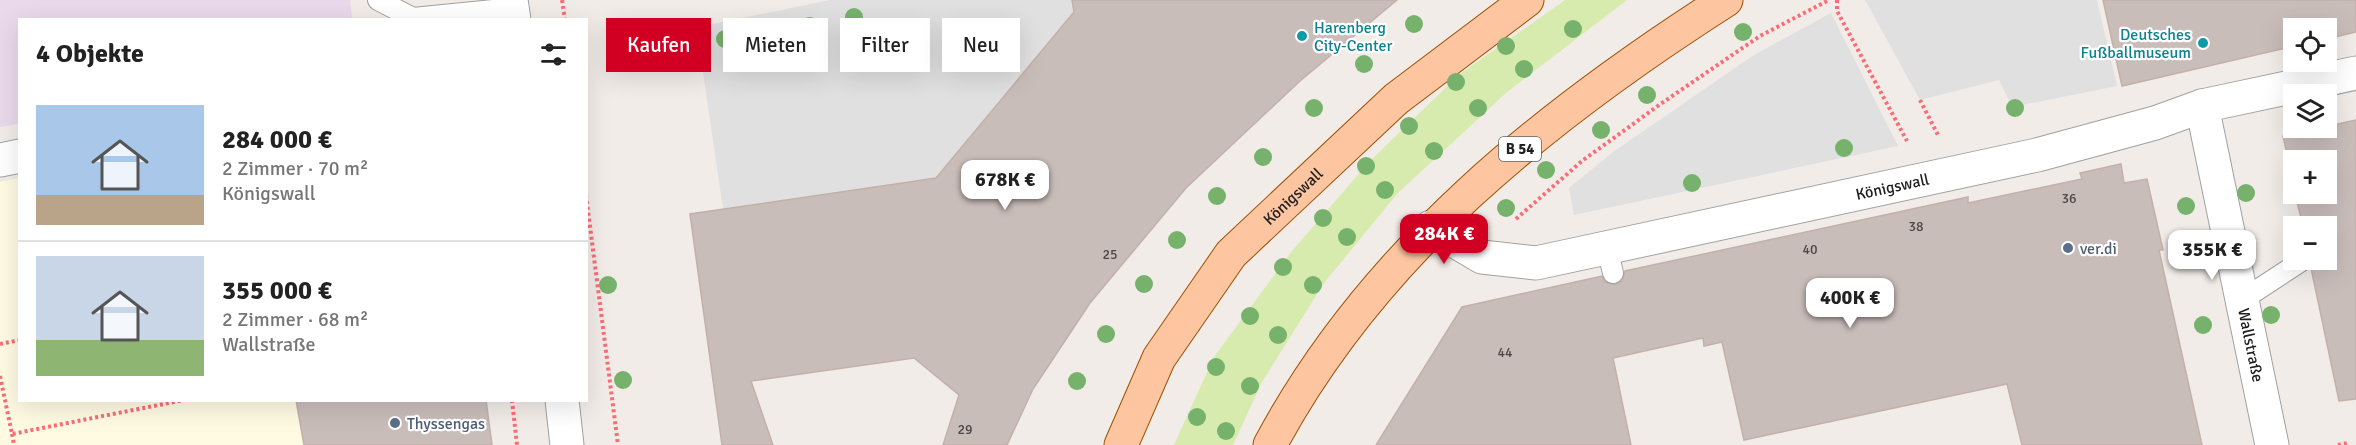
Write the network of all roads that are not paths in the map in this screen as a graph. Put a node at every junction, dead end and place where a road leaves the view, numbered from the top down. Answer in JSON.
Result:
{"nodes":[{"id":1,"x":378,"y":0,"type":"edge"},
{"id":2,"x":1527,"y":0,"type":"edge"},
{"id":3,"x":1726,"y":0,"type":"edge"},
{"id":4,"x":513,"y":9,"type":"edge"},
{"id":5,"x":2356,"y":73,"type":"edge"},
{"id":6,"x":2202,"y":106,"type":"junction"},
{"id":7,"x":18,"y":156,"type":"edge"},
{"id":8,"x":0,"y":160,"type":"edge"},
{"id":9,"x":1431,"y":227,"type":"junction"},
{"id":10,"x":2288,"y":270,"type":"edge"},
{"id":11,"x":2242,"y":300,"type":"junction"},
{"id":12,"x":562,"y":402,"type":"edge"},
{"id":13,"x":567,"y":445,"type":"edge"},
{"id":14,"x":1121,"y":445,"type":"edge"},
{"id":15,"x":1270,"y":445,"type":"edge"},
{"id":16,"x":2272,"y":445,"type":"edge"}],
"edges":[{"from":1,"to":4,"type":"lane"},
{"from":2,"to":14,"type":"main road","name":"Königswall"},
{"from":3,"to":9,"type":"main road","number":"B 54"},
{"from":5,"to":6,"type":"street","name":"Königswall"},
{"from":6,"to":9,"type":"street","name":"Königswall"},
{"from":6,"to":11,"type":"street","name":"Wallstraße"},
{"from":7,"to":8,"type":"street"},
{"from":9,"to":15,"type":"main road","number":"B 54"},
{"from":10,"to":11,"type":"lane"},
{"from":11,"to":16,"type":"street","name":"Wallstraße"},
{"from":12,"to":13,"type":"street"}]}
